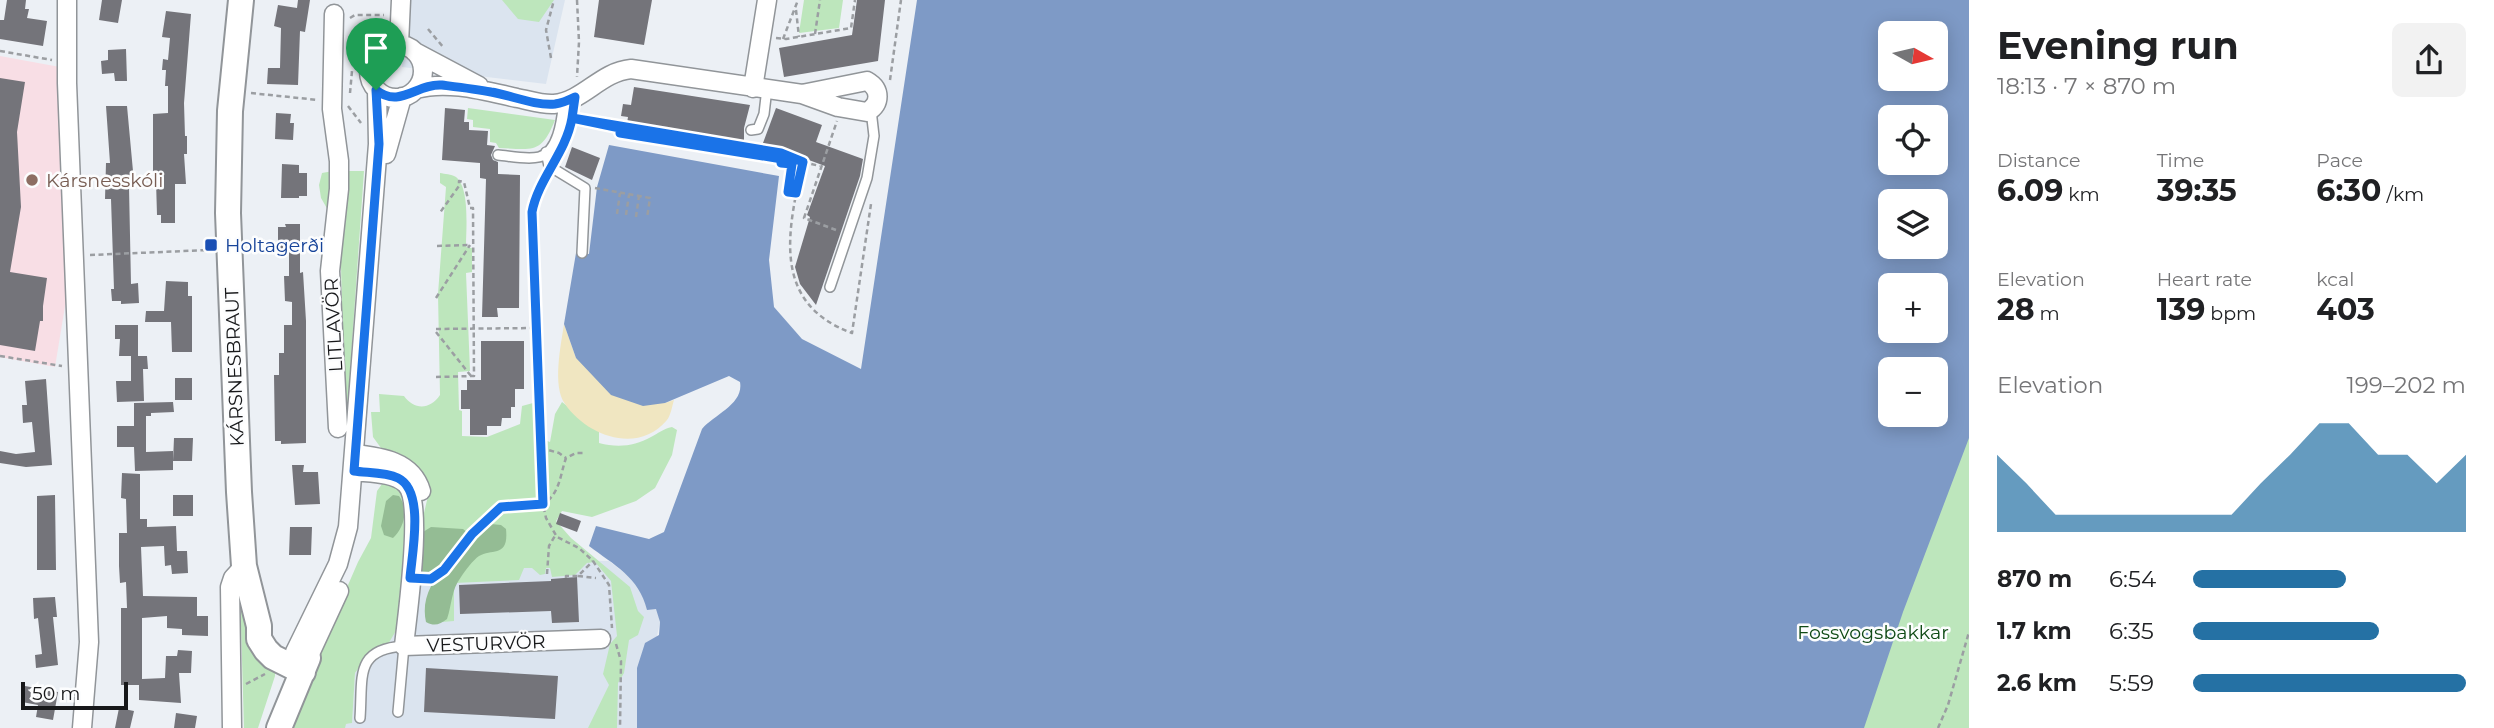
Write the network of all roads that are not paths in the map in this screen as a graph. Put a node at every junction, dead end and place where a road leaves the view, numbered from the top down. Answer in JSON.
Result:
{"nodes":[{"id":1,"x":67,"y":0,"type":"edge"},
{"id":2,"x":241,"y":0,"type":"edge"},
{"id":3,"x":401,"y":0,"type":"edge"},
{"id":4,"x":767,"y":0,"type":"edge"},
{"id":5,"x":341,"y":18,"type":"road end"},
{"id":6,"x":406,"y":48,"type":"junction"},
{"id":7,"x":760,"y":88,"type":"junction"},
{"id":8,"x":376,"y":90,"type":"junction"},
{"id":9,"x":489,"y":91,"type":"junction"},
{"id":10,"x":409,"y":93,"type":"junction"},
{"id":11,"x":802,"y":94,"type":"junction"},
{"id":12,"x":570,"y":99,"type":"junction"},
{"id":13,"x":871,"y":110,"type":"junction"},
{"id":14,"x":751,"y":130,"type":"dead end"},
{"id":15,"x":546,"y":152,"type":"junction"},
{"id":16,"x":498,"y":155,"type":"dead end"},
{"id":17,"x":582,"y":253,"type":"dead end"},
{"id":18,"x":830,"y":287,"type":"dead end"},
{"id":19,"x":338,"y":428,"type":"dead end"},
{"id":20,"x":360,"y":463,"type":"junction"},
{"id":21,"x":244,"y":566,"type":"junction"},
{"id":22,"x":610,"y":637,"type":"road end"},
{"id":23,"x":404,"y":646,"type":"junction"},
{"id":24,"x":299,"y":662,"type":"junction"},
{"id":25,"x":398,"y":712,"type":"dead end"},
{"id":26,"x":360,"y":718,"type":"dead end"},
{"id":27,"x":82,"y":728,"type":"edge"},
{"id":28,"x":232,"y":728,"type":"edge"},
{"id":29,"x":265,"y":728,"type":"edge"},
{"id":30,"x":279,"y":728,"type":"edge"}],
"edges":[{"from":1,"to":27,"type":"street"},
{"from":2,"to":21,"type":"street","name":"KÁRSNESBRAUT"},
{"from":3,"to":6,"type":"street"},
{"from":4,"to":7,"type":"street"},
{"from":5,"to":19,"type":"street","name":"LITLAVÖR"},
{"from":6,"to":8,"type":"street"},
{"from":6,"to":9,"type":"street"},
{"from":6,"to":10,"type":"street"},
{"from":7,"to":11,"type":"street"},
{"from":7,"to":12,"type":"street"},
{"from":7,"to":14,"type":"lane"},
{"from":8,"to":10,"type":"street"},
{"from":8,"to":20,"type":"street"},
{"from":9,"to":10,"type":"street"},
{"from":9,"to":12,"type":"street"},
{"from":10,"to":20,"type":"street"},
{"from":11,"to":13,"type":"street"},
{"from":11,"to":13,"type":"street"},
{"from":12,"to":15,"type":"lane"},
{"from":13,"to":18,"type":"lane"},
{"from":15,"to":16,"type":"lane"},
{"from":15,"to":17,"type":"lane"},
{"from":20,"to":23,"type":"street","name":"VESTURVÖR"},
{"from":20,"to":24,"type":"street"},
{"from":21,"to":24,"type":"street","name":"KÁRSNESBRAUT"},
{"from":21,"to":28,"type":"street","name":"KÁRSNESBRAUT"},
{"from":22,"to":23,"type":"street","name":"VESTURVÖR"},
{"from":23,"to":25,"type":"lane"},
{"from":23,"to":26,"type":"lane"},
{"from":24,"to":29,"type":"street"},
{"from":24,"to":30,"type":"street"}]}
